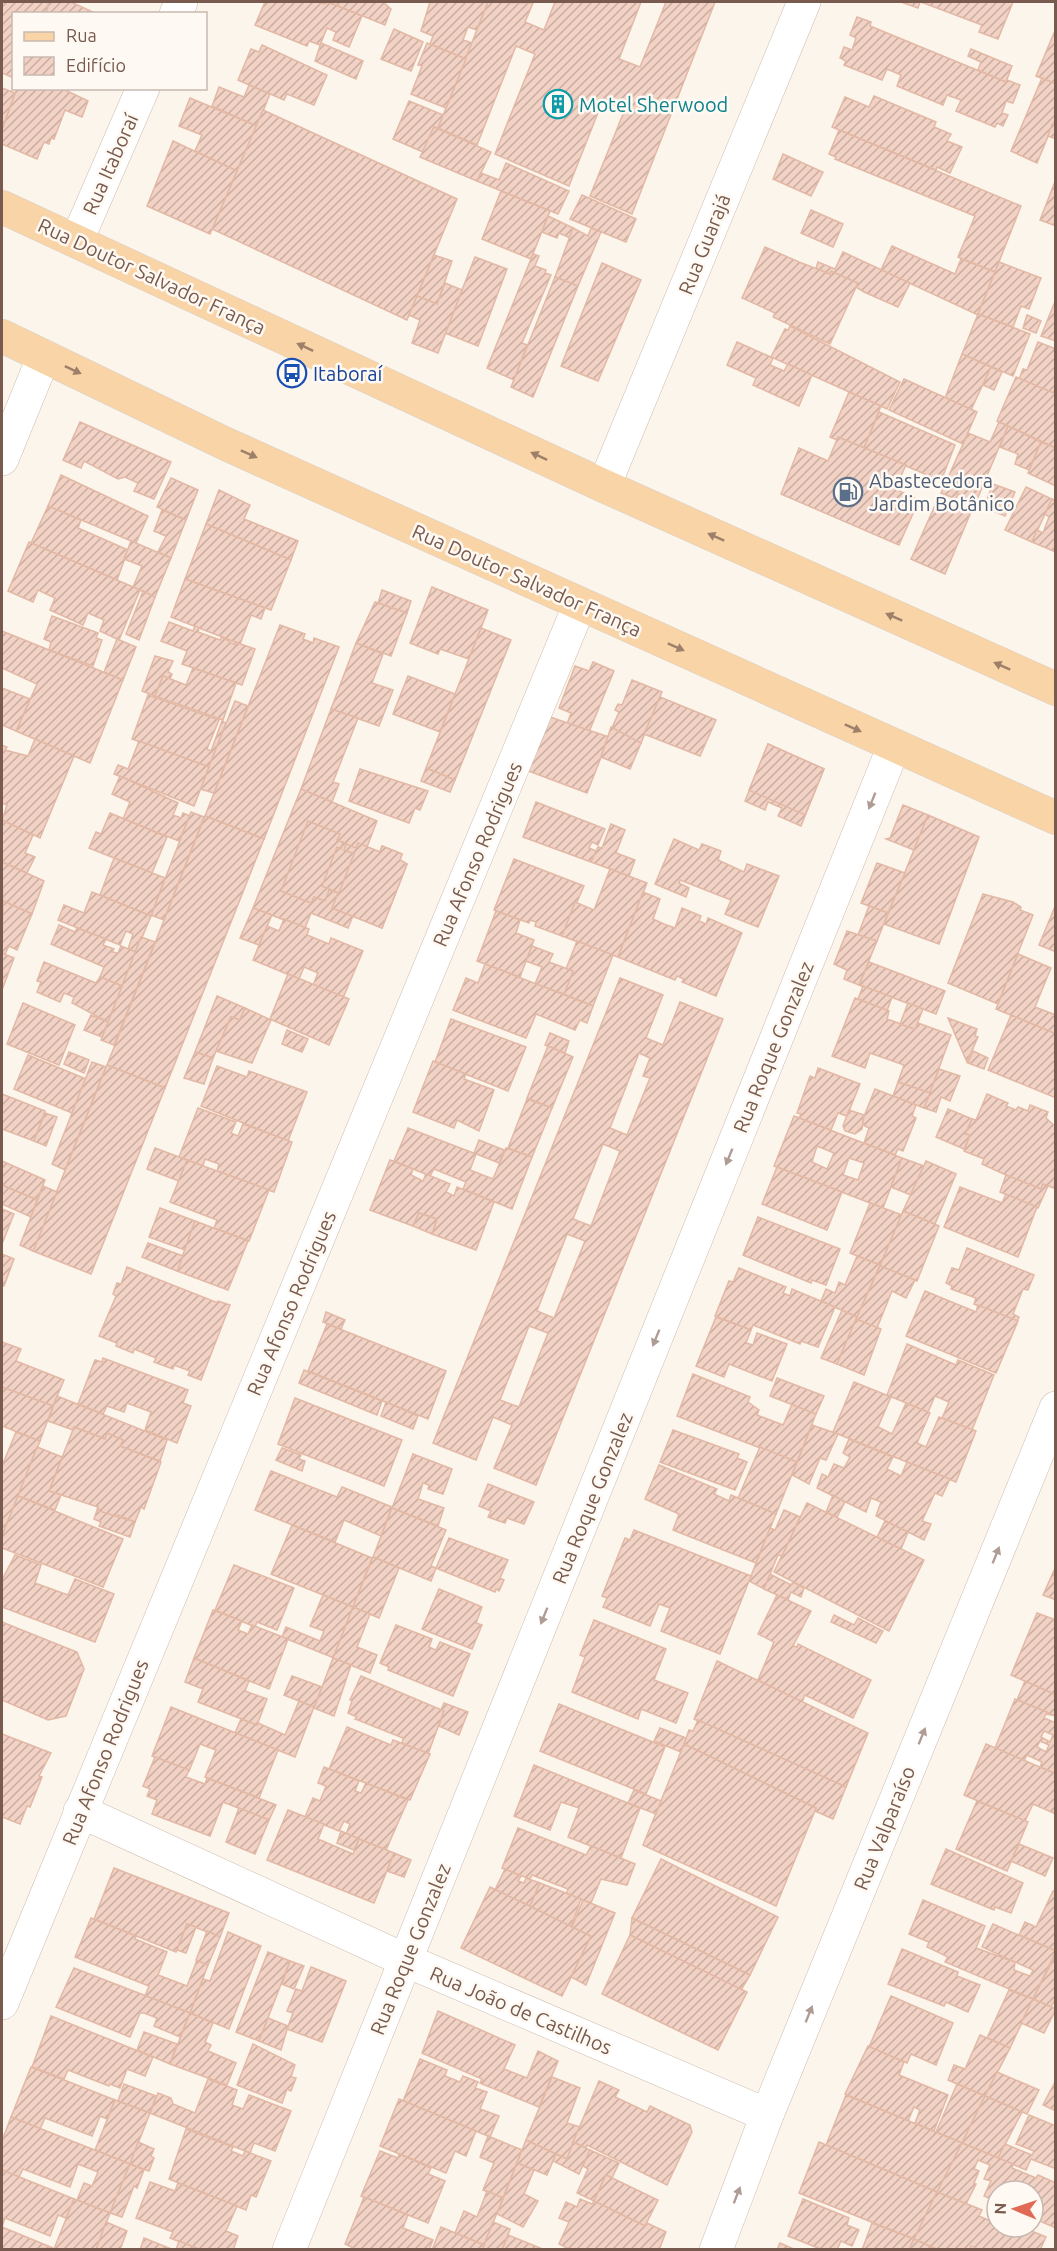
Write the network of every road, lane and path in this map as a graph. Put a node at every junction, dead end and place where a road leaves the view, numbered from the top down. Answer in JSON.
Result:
{"nodes":[{"id":1,"x":804,"y":2,"type":"edge"},
{"id":2,"x":142,"y":90,"type":"edge"},
{"id":3,"x":2,"y":207,"type":"edge"},
{"id":4,"x":77,"y":240,"type":"junction"},
{"id":5,"x":2,"y":336,"type":"edge"},
{"id":6,"x":44,"y":356,"type":"junction"},
{"id":7,"x":2,"y":459,"type":"edge"},
{"id":8,"x":604,"y":486,"type":"junction"},
{"id":9,"x":580,"y":604,"type":"junction"},
{"id":10,"x":1056,"y":689,"type":"edge"},
{"id":11,"x":894,"y":746,"type":"junction"},
{"id":12,"x":1056,"y":818,"type":"edge"},
{"id":13,"x":1056,"y":1408,"type":"edge"},
{"id":14,"x":80,"y":1811,"type":"junction"},
{"id":15,"x":405,"y":1960,"type":"junction"},
{"id":16,"x":5,"y":1986,"type":"edge"},
{"id":17,"x":768,"y":2115,"type":"junction"},
{"id":18,"x":289,"y":2250,"type":"edge"},
{"id":19,"x":716,"y":2250,"type":"edge"}],
"edges":[{"from":1,"to":8,"type":"street","name":"Rua Guarajá"},
{"from":2,"to":4,"type":"street","name":"Rua Itaboraí"},
{"from":3,"to":4,"type":"main road","name":"Rua Doutor Salvador França"},
{"from":8,"to":4,"type":"main road","name":"Rua Doutor Salvador França","one_way":true},
{"from":5,"to":6,"type":"main road","name":"Rua Doutor Salvador França"},
{"from":6,"to":7,"type":"street"},
{"from":6,"to":9,"type":"main road","name":"Rua Doutor Salvador França","one_way":true},
{"from":10,"to":8,"type":"main road","name":"Rua Doutor Salvador França","one_way":true},
{"from":9,"to":11,"type":"main road","name":"Rua Doutor Salvador França","one_way":true},
{"from":9,"to":14,"type":"street","name":"Rua Afonso Rodrigues"},
{"from":11,"to":12,"type":"main road","name":"Rua Doutor Salvador França"},
{"from":11,"to":15,"type":"street","name":"Rua Roque Gonzalez","one_way":true},
{"from":17,"to":13,"type":"street","name":"Rua Valparaíso","one_way":true},
{"from":14,"to":15,"type":"street","name":"Rua João de Castilhos"},
{"from":14,"to":16,"type":"street","name":"Rua Afonso Rodrigues"},
{"from":15,"to":17,"type":"street","name":"Rua João de Castilhos"},
{"from":15,"to":18,"type":"street","name":"Rua Roque Gonzalez"},
{"from":19,"to":17,"type":"street","name":"Rua Valparaíso","one_way":true}]}
